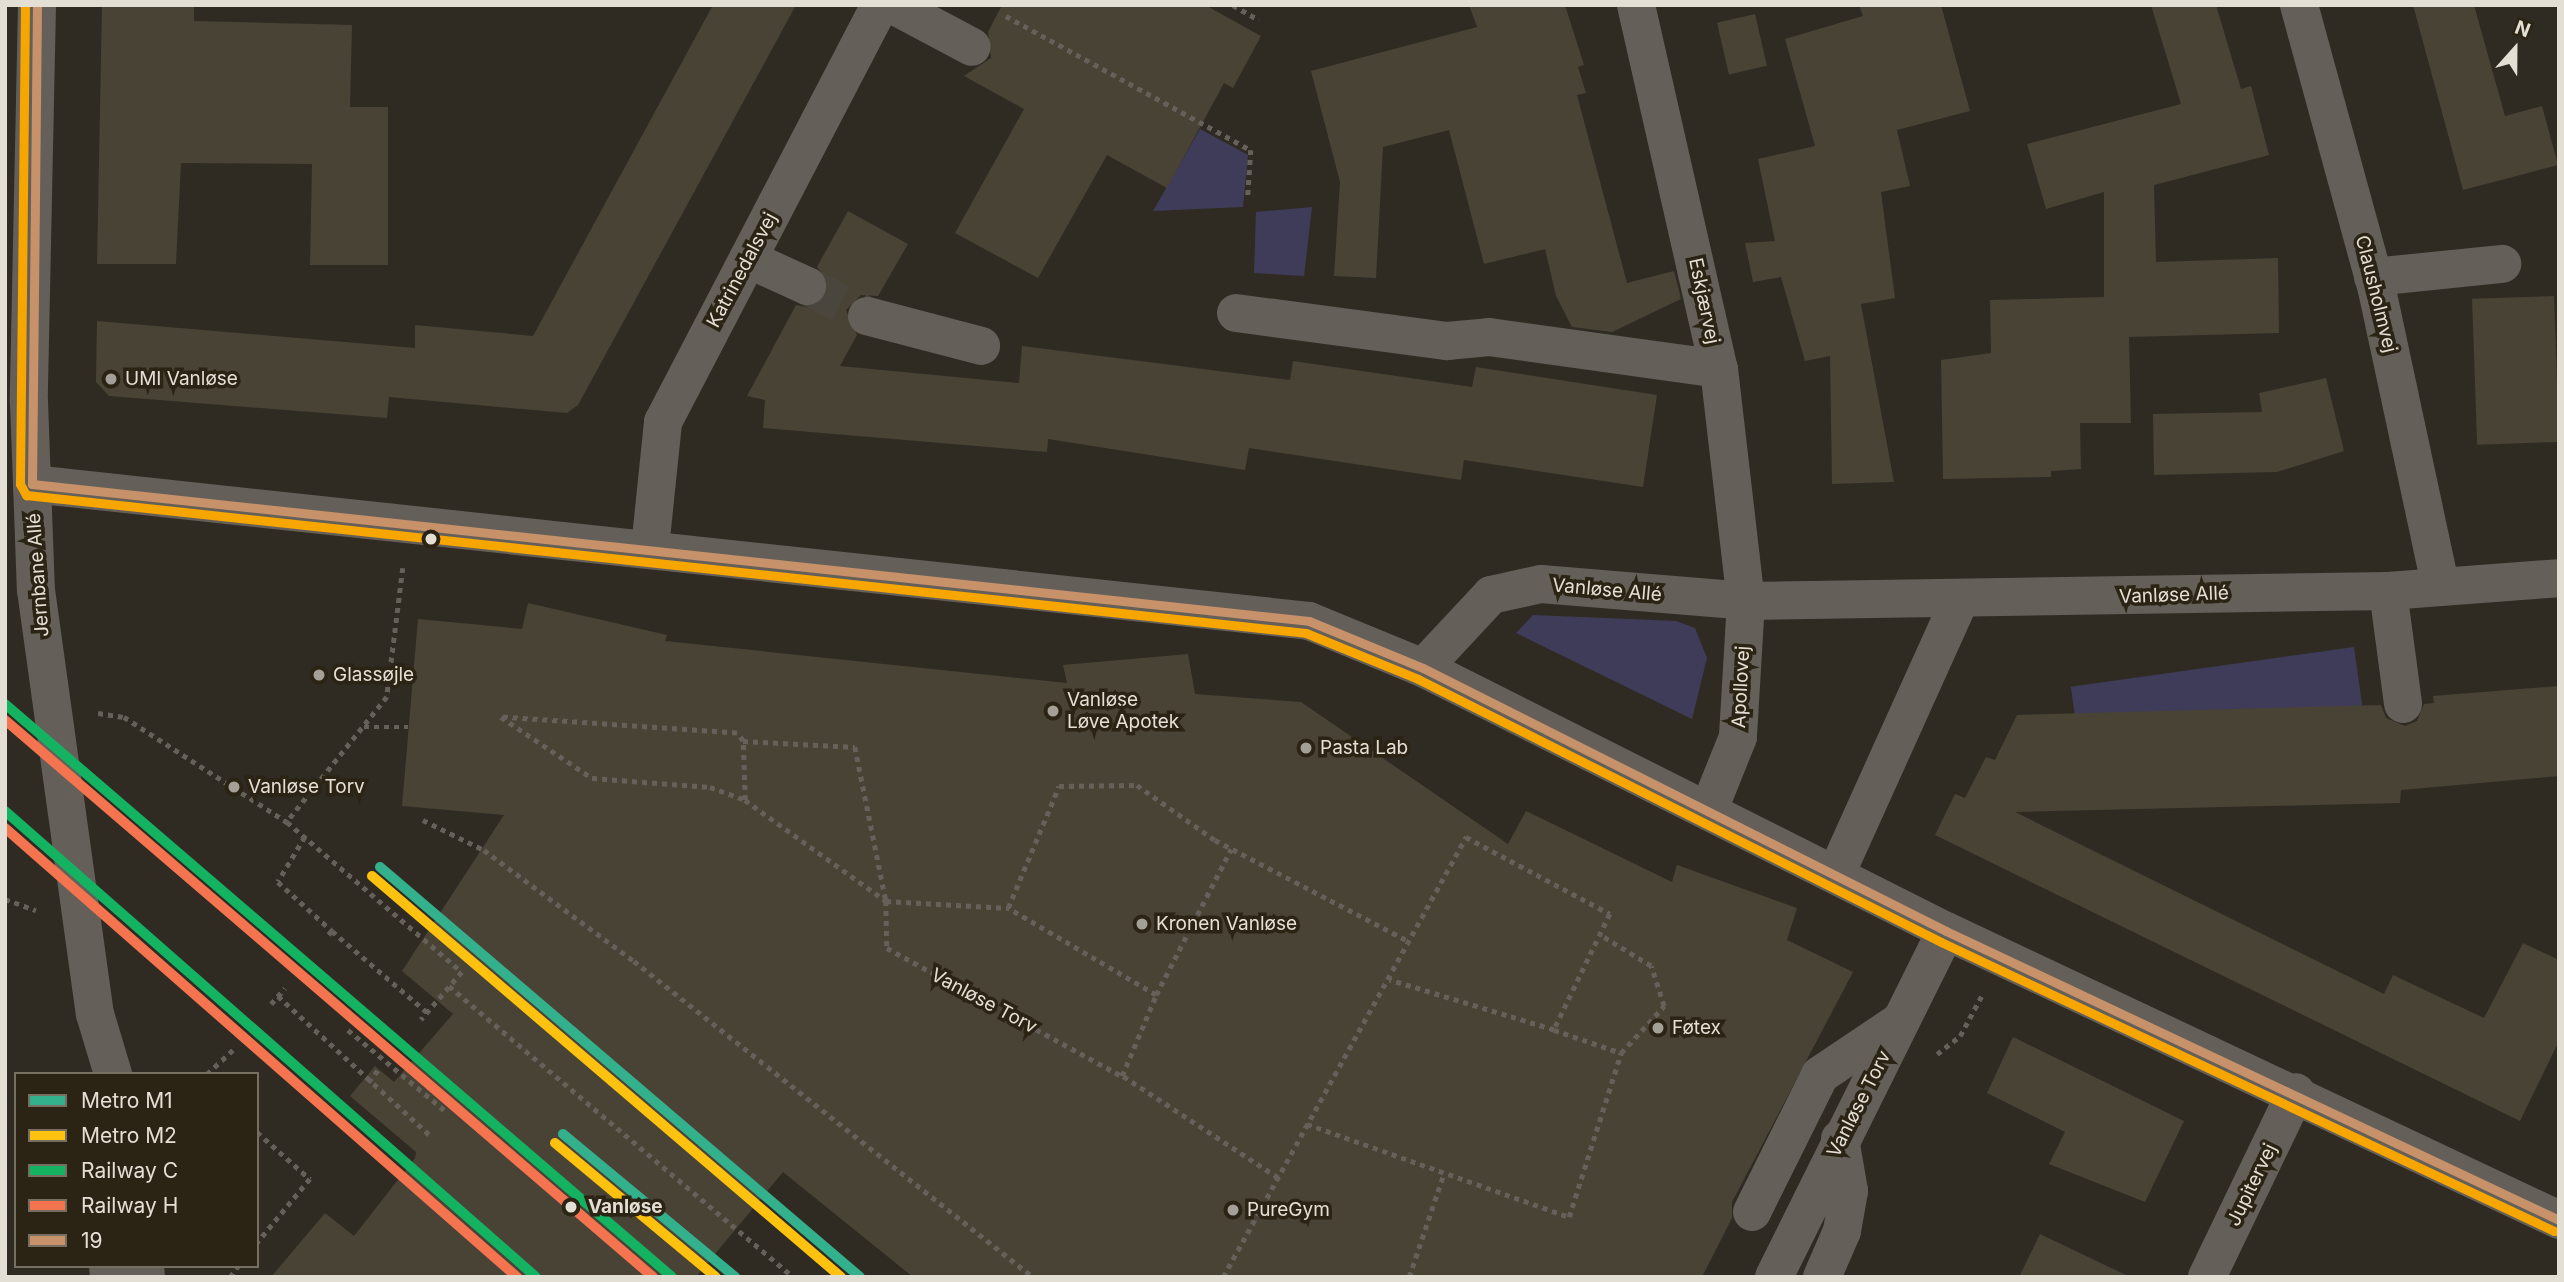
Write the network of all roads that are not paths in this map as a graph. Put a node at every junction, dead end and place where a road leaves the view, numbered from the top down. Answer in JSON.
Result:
{"nodes":[{"id":1,"x":37,"y":5,"type":"edge"},
{"id":2,"x":880,"y":5,"type":"edge"},
{"id":3,"x":893,"y":5,"type":"edge"},
{"id":4,"x":1636,"y":5,"type":"edge"},
{"id":5,"x":2299,"y":5,"type":"edge"},
{"id":6,"x":972,"y":47,"type":"road end"},
{"id":7,"x":20,"y":208,"type":"edge"},
{"id":8,"x":748,"y":259,"type":"junction"},
{"id":9,"x":2502,"y":264,"type":"dead end"},
{"id":10,"x":2373,"y":277,"type":"junction"},
{"id":11,"x":807,"y":286,"type":"tunnel mouth"},
{"id":12,"x":1236,"y":313,"type":"dead end"},
{"id":13,"x":867,"y":316,"type":"tunnel mouth"},
{"id":14,"x":981,"y":346,"type":"dead end"},
{"id":15,"x":1718,"y":369,"type":"junction"},
{"id":16,"x":32,"y":484,"type":"junction"},
{"id":17,"x":650,"y":548,"type":"junction"},
{"id":18,"x":2559,"y":578,"type":"edge"},
{"id":19,"x":2440,"y":585,"type":"junction"},
{"id":20,"x":2388,"y":591,"type":"junction"},
{"id":21,"x":1960,"y":600,"type":"junction"},
{"id":22,"x":1746,"y":601,"type":"junction"},
{"id":23,"x":1423,"y":668,"type":"junction"},
{"id":24,"x":2403,"y":704,"type":"dead end"},
{"id":25,"x":1709,"y":809,"type":"junction"},
{"id":26,"x":1836,"y":874,"type":"junction"},
{"id":27,"x":1946,"y":932,"type":"junction"},
{"id":28,"x":95,"y":1014,"type":"junction"},
{"id":29,"x":1901,"y":1021,"type":"junction"},
{"id":30,"x":91,"y":1072,"type":"edge"},
{"id":31,"x":112,"y":1072,"type":"edge"},
{"id":32,"x":2296,"y":1092,"type":"junction"},
{"id":33,"x":1840,"y":1139,"type":"junction"},
{"id":34,"x":1752,"y":1212,"type":"dead end"},
{"id":35,"x":2559,"y":1220,"type":"edge"},
{"id":36,"x":1773,"y":1277,"type":"edge"},
{"id":37,"x":1822,"y":1277,"type":"edge"},
{"id":38,"x":2207,"y":1277,"type":"edge"}],
"edges":[{"from":1,"to":7,"type":"street","name":"Jernbane Allé"},
{"from":2,"to":8,"type":"street","name":"Katrinedalsvej"},
{"from":3,"to":6,"type":"street"},
{"from":4,"to":15,"type":"street","name":"Eskjærvej"},
{"from":5,"to":10,"type":"street","name":"Clausholmvej"},
{"from":7,"to":16,"type":"street","name":"Jernbane Allé"},
{"from":8,"to":11,"type":"street"},
{"from":8,"to":17,"type":"street","name":"Katrinedalsvej"},
{"from":9,"to":10,"type":"street"},
{"from":10,"to":19,"type":"street","name":"Clausholmvej"},
{"from":12,"to":15,"type":"street"},
{"from":13,"to":14,"type":"street"},
{"from":15,"to":22,"type":"street","name":"Eskjærvej"},
{"from":16,"to":17,"type":"street"},
{"from":16,"to":28,"type":"street","name":"Jernbane Allé"},
{"from":17,"to":23,"type":"street"},
{"from":18,"to":19,"type":"street","name":"Vanløse Allé"},
{"from":19,"to":20,"type":"street","name":"Vanløse Allé"},
{"from":20,"to":21,"type":"street","name":"Vanløse Allé"},
{"from":20,"to":24,"type":"street"},
{"from":21,"to":22,"type":"street","name":"Vanløse Allé"},
{"from":21,"to":26,"type":"street"},
{"from":22,"to":23,"type":"street","name":"Vanløse Allé"},
{"from":22,"to":25,"type":"street","name":"Apollovej"},
{"from":23,"to":25,"type":"street"},
{"from":25,"to":26,"type":"street"},
{"from":26,"to":27,"type":"street"},
{"from":27,"to":29,"type":"street","name":"Vanløse Torv"},
{"from":27,"to":32,"type":"street"},
{"from":28,"to":30,"type":"street","name":"Jernbane Allé"},
{"from":28,"to":31,"type":"street","name":"Jernbane Allé"},
{"from":29,"to":33,"type":"street","name":"Vanløse Torv"},
{"from":29,"to":34,"type":"street"},
{"from":32,"to":35,"type":"street"},
{"from":32,"to":38,"type":"street","name":"Jupitervej"},
{"from":33,"to":36,"type":"street","name":"Vanløse Torv"},
{"from":33,"to":37,"type":"street"}]}
